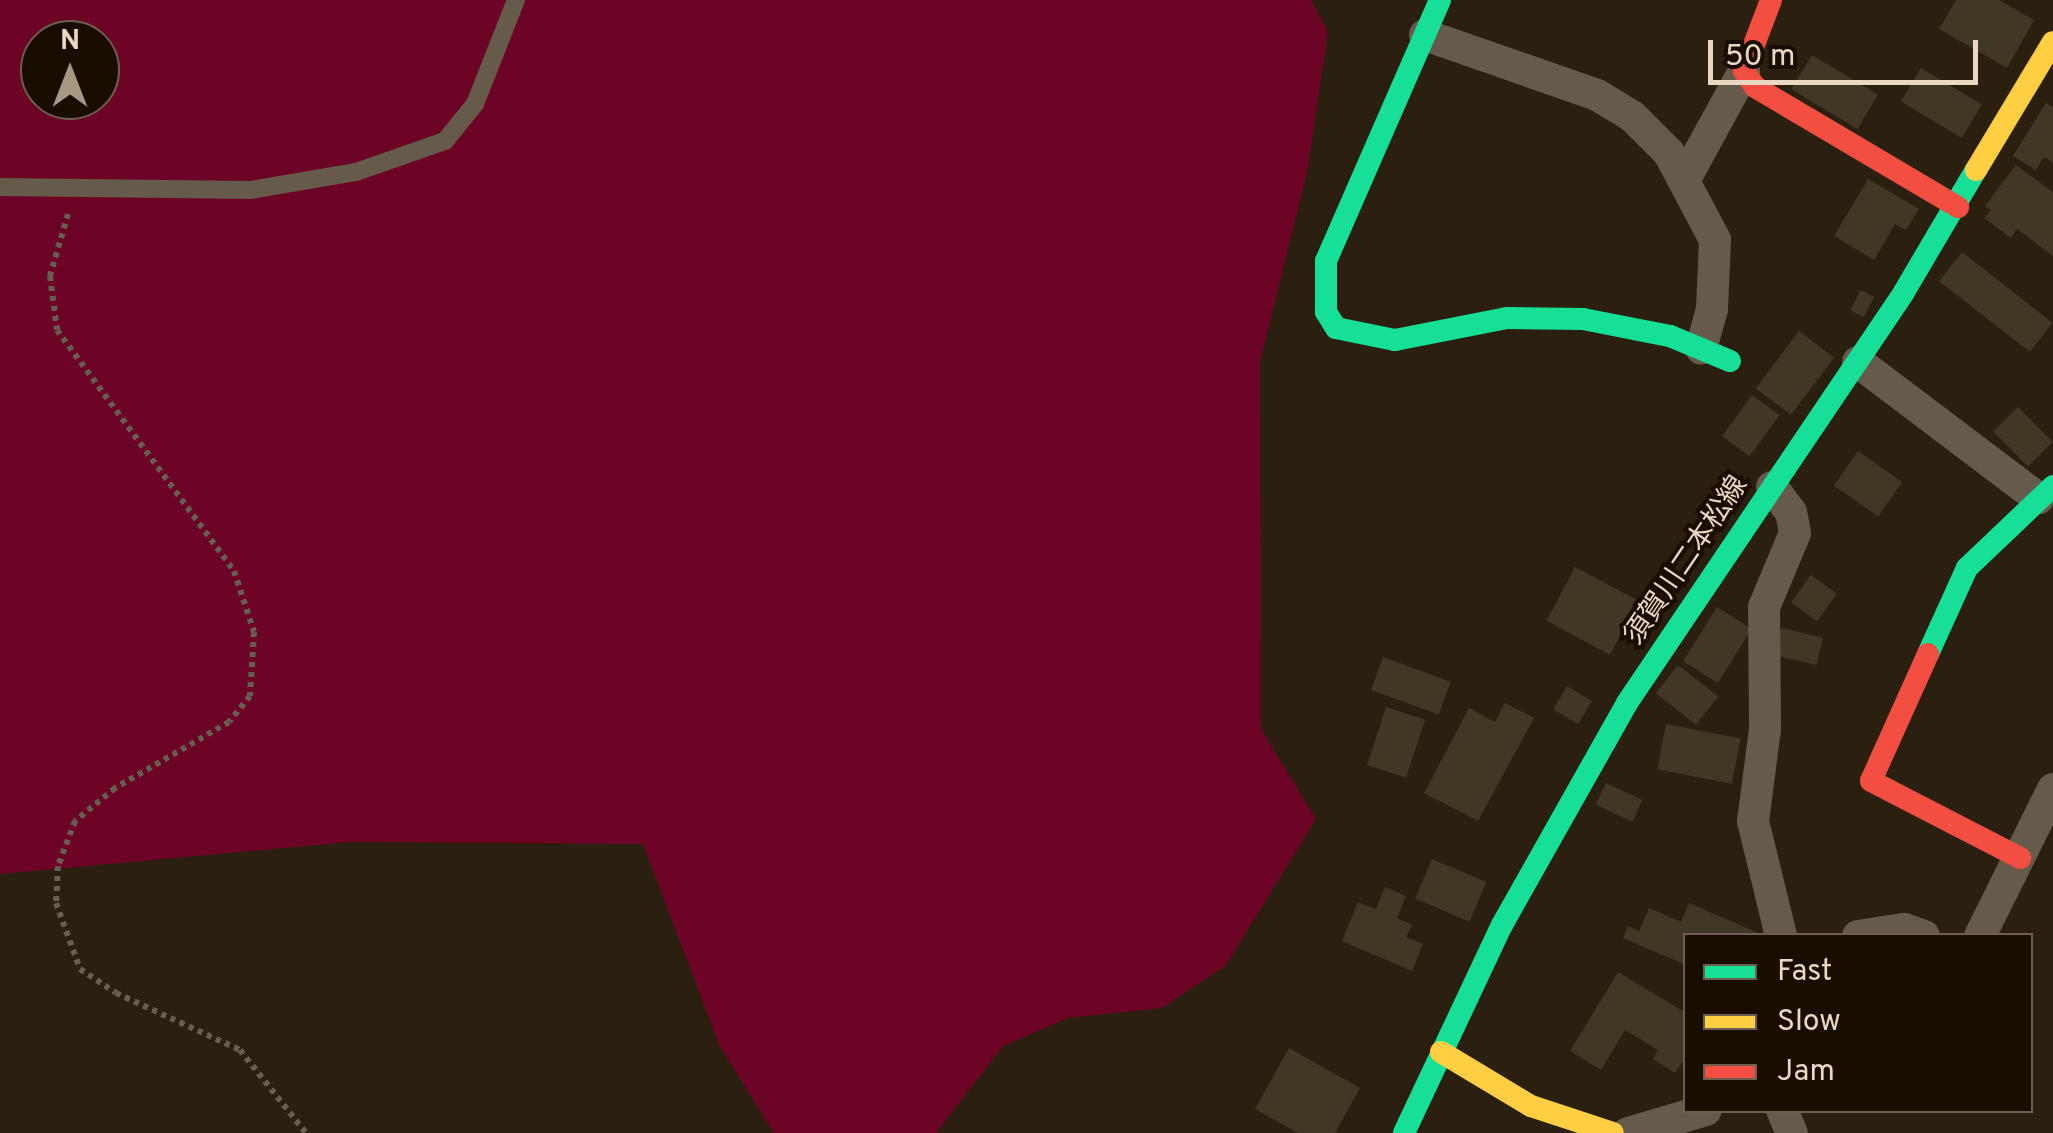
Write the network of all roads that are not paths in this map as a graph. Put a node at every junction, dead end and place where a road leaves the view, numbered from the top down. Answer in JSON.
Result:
{"nodes":[{"id":1,"x":516,"y":0,"type":"edge"},
{"id":2,"x":1440,"y":0,"type":"edge"},
{"id":3,"x":1771,"y":0,"type":"edge"},
{"id":4,"x":1424,"y":35,"type":"junction"},
{"id":5,"x":2053,"y":42,"type":"edge"},
{"id":6,"x":1744,"y":71,"type":"junction"},
{"id":7,"x":1686,"y":177,"type":"junction"},
{"id":8,"x":0,"y":186,"type":"edge"},
{"id":9,"x":1958,"y":207,"type":"junction"},
{"id":10,"x":1716,"y":355,"type":"joint"},
{"id":11,"x":1858,"y":362,"type":"junction"},
{"id":12,"x":1772,"y":487,"type":"junction"},
{"id":13,"x":2046,"y":492,"type":"edge"},
{"id":14,"x":2053,"y":790,"type":"edge"},
{"id":15,"x":2020,"y":858,"type":"junction"},
{"id":16,"x":1780,"y":933,"type":"edge"},
{"id":17,"x":1878,"y":933,"type":"edge"},
{"id":18,"x":1915,"y":933,"type":"edge"},
{"id":19,"x":1982,"y":933,"type":"edge"},
{"id":20,"x":1441,"y":1052,"type":"junction"},
{"id":21,"x":1696,"y":1113,"type":"edge"},
{"id":22,"x":1404,"y":1133,"type":"edge"},
{"id":23,"x":1613,"y":1133,"type":"edge"},
{"id":24,"x":1628,"y":1133,"type":"edge"}],
"edges":[{"from":1,"to":8,"type":"lane"},
{"from":2,"to":4,"type":"street"},
{"from":3,"to":6,"type":"street"},
{"from":4,"to":7,"type":"street"},
{"from":4,"to":10,"type":"street"},
{"from":5,"to":9,"type":"street","name":"須賀川二本松線"},
{"from":6,"to":7,"type":"street"},
{"from":6,"to":9,"type":"street"},
{"from":7,"to":10,"type":"street"},
{"from":9,"to":11,"type":"street","name":"須賀川二本松線"},
{"from":11,"to":12,"type":"street","name":"須賀川二本松線"},
{"from":11,"to":13,"type":"street"},
{"from":12,"to":16,"type":"street"},
{"from":12,"to":20,"type":"street","name":"須賀川二本松線"},
{"from":13,"to":15,"type":"street"},
{"from":14,"to":15,"type":"street"},
{"from":15,"to":19,"type":"street"},
{"from":17,"to":18,"type":"street"},
{"from":20,"to":22,"type":"street","name":"須賀川二本松線"},
{"from":20,"to":23,"type":"street"},
{"from":21,"to":24,"type":"street"}]}
